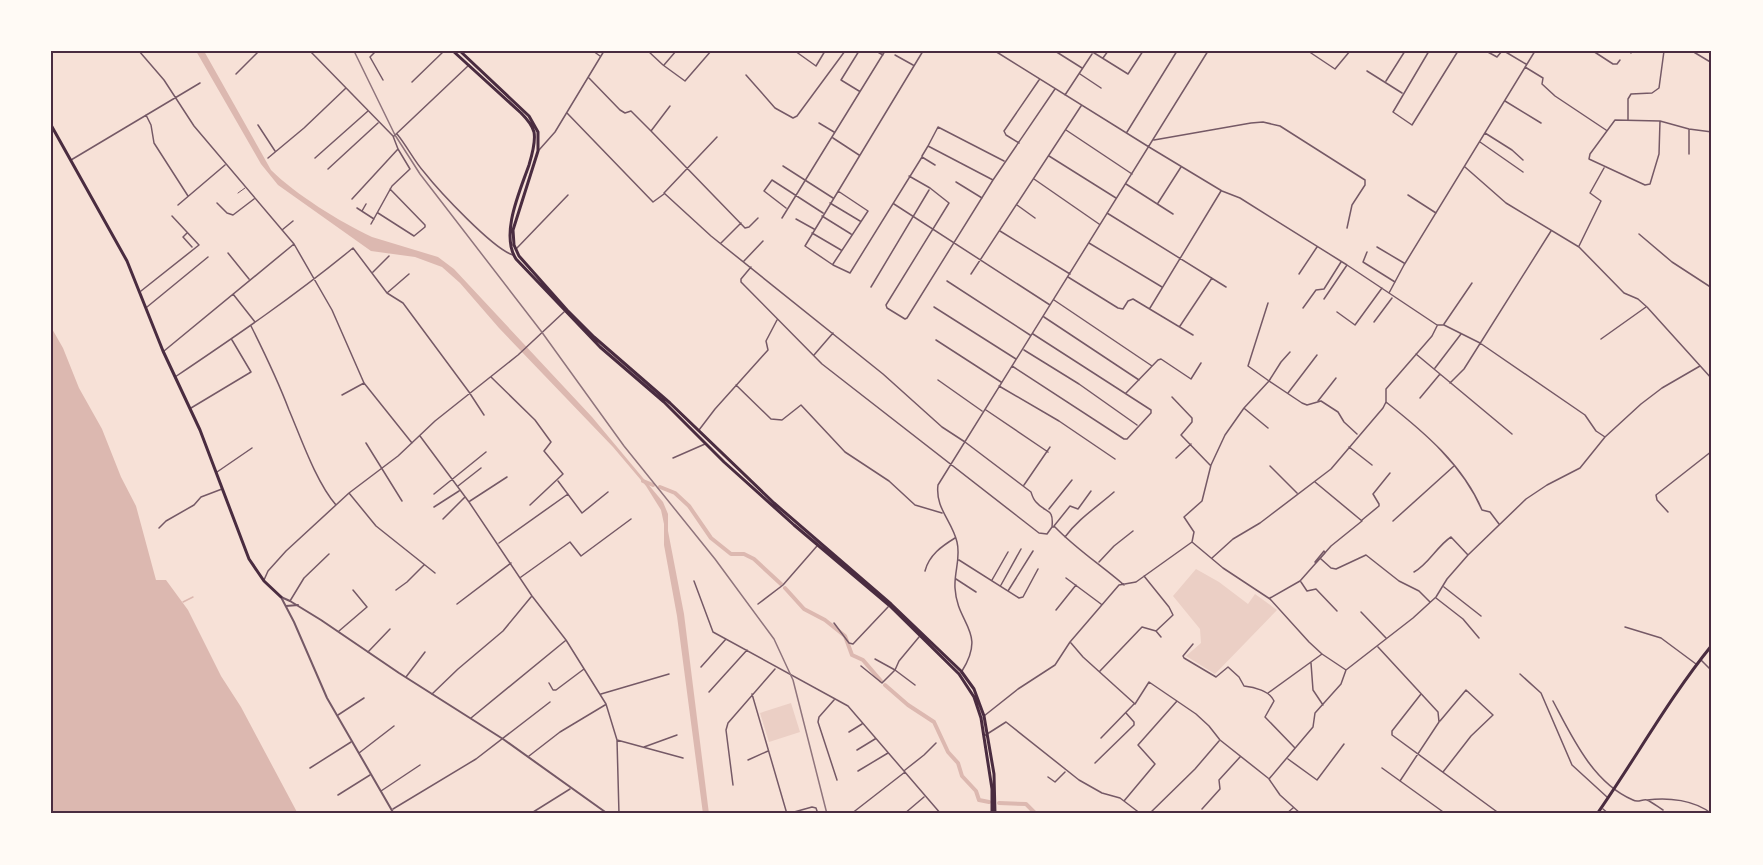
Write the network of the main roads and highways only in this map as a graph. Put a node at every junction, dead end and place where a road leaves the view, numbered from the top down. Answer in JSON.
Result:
{"nodes":[{"id":1,"x":453,"y":51,"type":"edge"},
{"id":2,"x":460,"y":51,"type":"edge"},
{"id":3,"x":51,"y":125,"type":"edge"},
{"id":4,"x":566,"y":311,"type":"junction"},
{"id":5,"x":281,"y":597,"type":"road end"},
{"id":6,"x":1712,"y":645,"type":"edge"},
{"id":7,"x":960,"y":673,"type":"junction"},
{"id":8,"x":994,"y":814,"type":"edge"},
{"id":9,"x":1597,"y":814,"type":"edge"}],
"edges":[{"from":1,"to":4,"type":"main road"},
{"from":2,"to":4,"type":"main road"},
{"from":3,"to":5,"type":"main road"},
{"from":4,"to":7,"type":"main road"},
{"from":4,"to":7,"type":"main road"},
{"from":6,"to":9,"type":"main road"},
{"from":7,"to":8,"type":"main road"}]}
